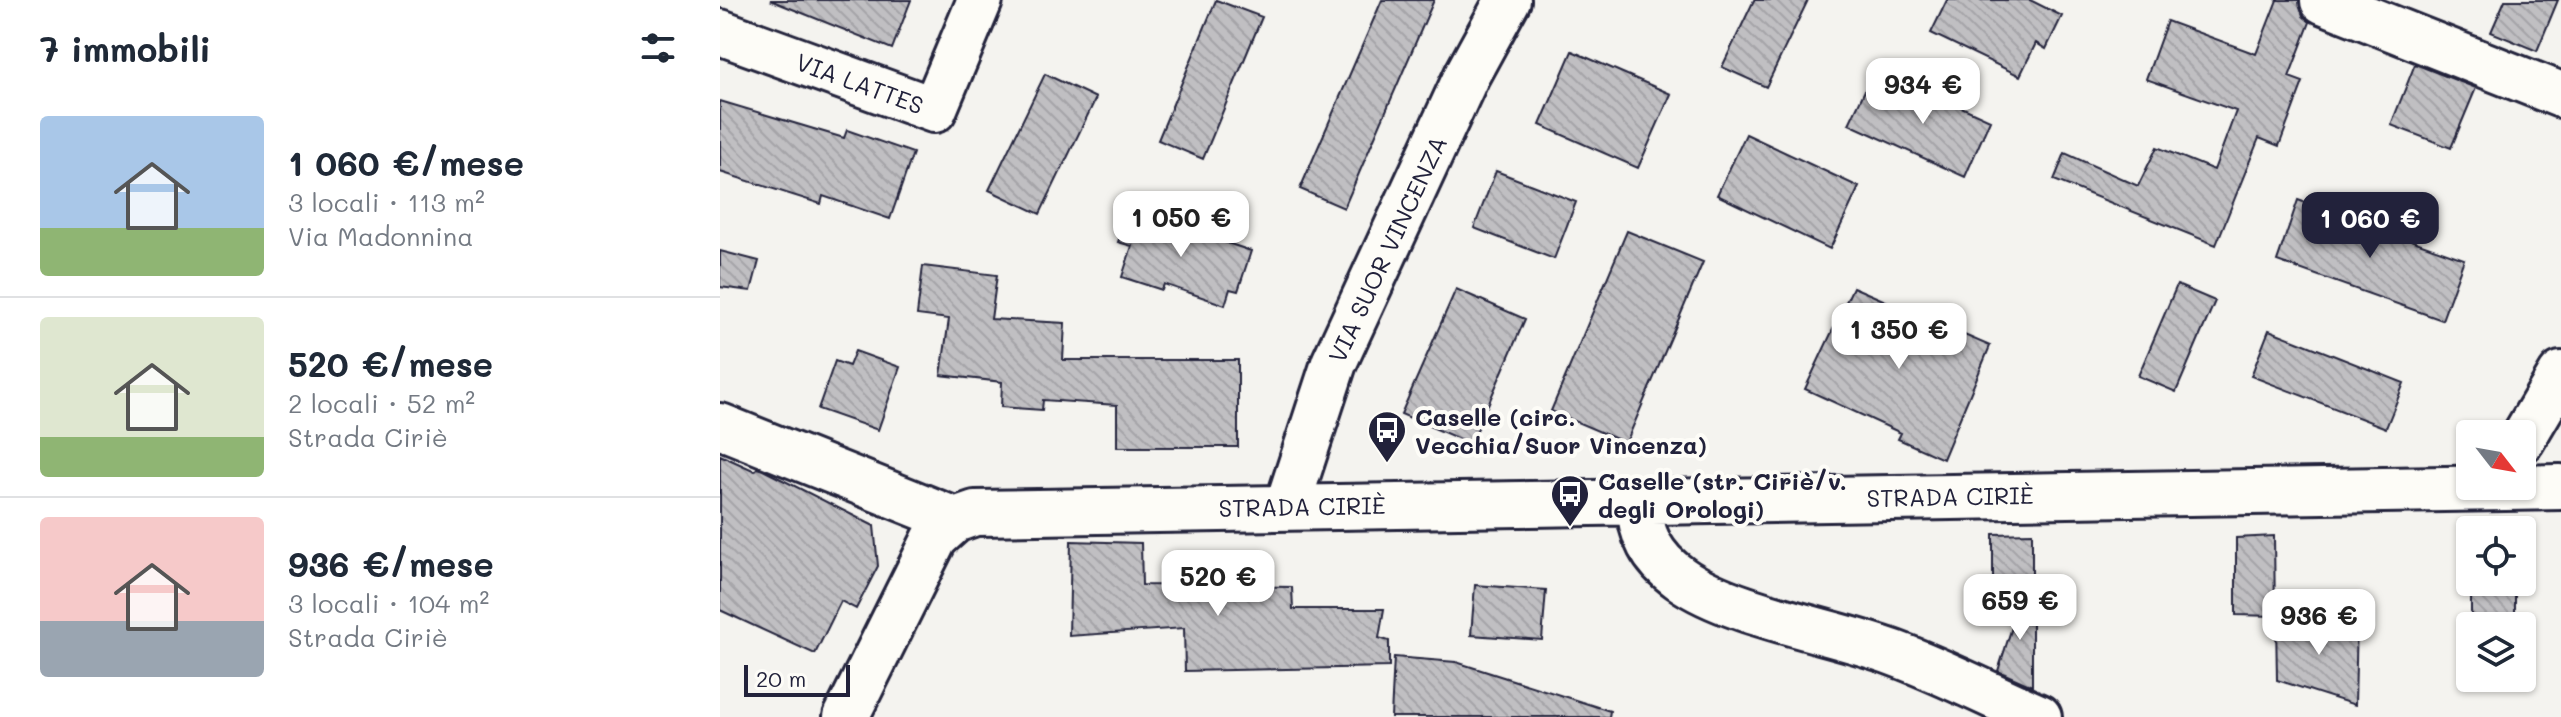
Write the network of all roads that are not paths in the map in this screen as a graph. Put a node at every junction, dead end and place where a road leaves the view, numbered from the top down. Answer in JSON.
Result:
{"nodes":[{"id":1,"x":980,"y":0,"type":"edge"},
{"id":2,"x":1508,"y":0,"type":"edge"},
{"id":3,"x":2323,"y":1,"type":"edge"},
{"id":4,"x":720,"y":32,"type":"edge"},
{"id":5,"x":2561,"y":95,"type":"edge"},
{"id":6,"x":2561,"y":374,"type":"edge"},
{"id":7,"x":2534,"y":420,"type":"edge"},
{"id":8,"x":720,"y":426,"type":"edge"},
{"id":9,"x":2536,"y":487,"type":"edge"},
{"id":10,"x":2561,"y":487,"type":"edge"},
{"id":11,"x":2456,"y":488,"type":"edge"},
{"id":12,"x":1639,"y":501,"type":"junction"},
{"id":13,"x":1287,"y":507,"type":"junction"},
{"id":14,"x":955,"y":520,"type":"junction"},
{"id":15,"x":846,"y":717,"type":"edge"},
{"id":16,"x":2039,"y":717,"type":"edge"}],
"edges":[{"from":1,"to":4,"type":"street","name":"VIA LATTES"},
{"from":2,"to":13,"type":"street","name":"VIA SUOR VINCENZA"},
{"from":3,"to":5,"type":"street"},
{"from":6,"to":7,"type":"street"},
{"from":8,"to":14,"type":"street"},
{"from":9,"to":10,"type":"street","name":"STRADA CIRIÈ"},
{"from":11,"to":12,"type":"street","name":"STRADA CIRIÈ"},
{"from":12,"to":13,"type":"street","name":"STRADA CIRIÈ"},
{"from":12,"to":16,"type":"street"},
{"from":13,"to":14,"type":"street","name":"STRADA CIRIÈ"},
{"from":14,"to":15,"type":"street"}]}
